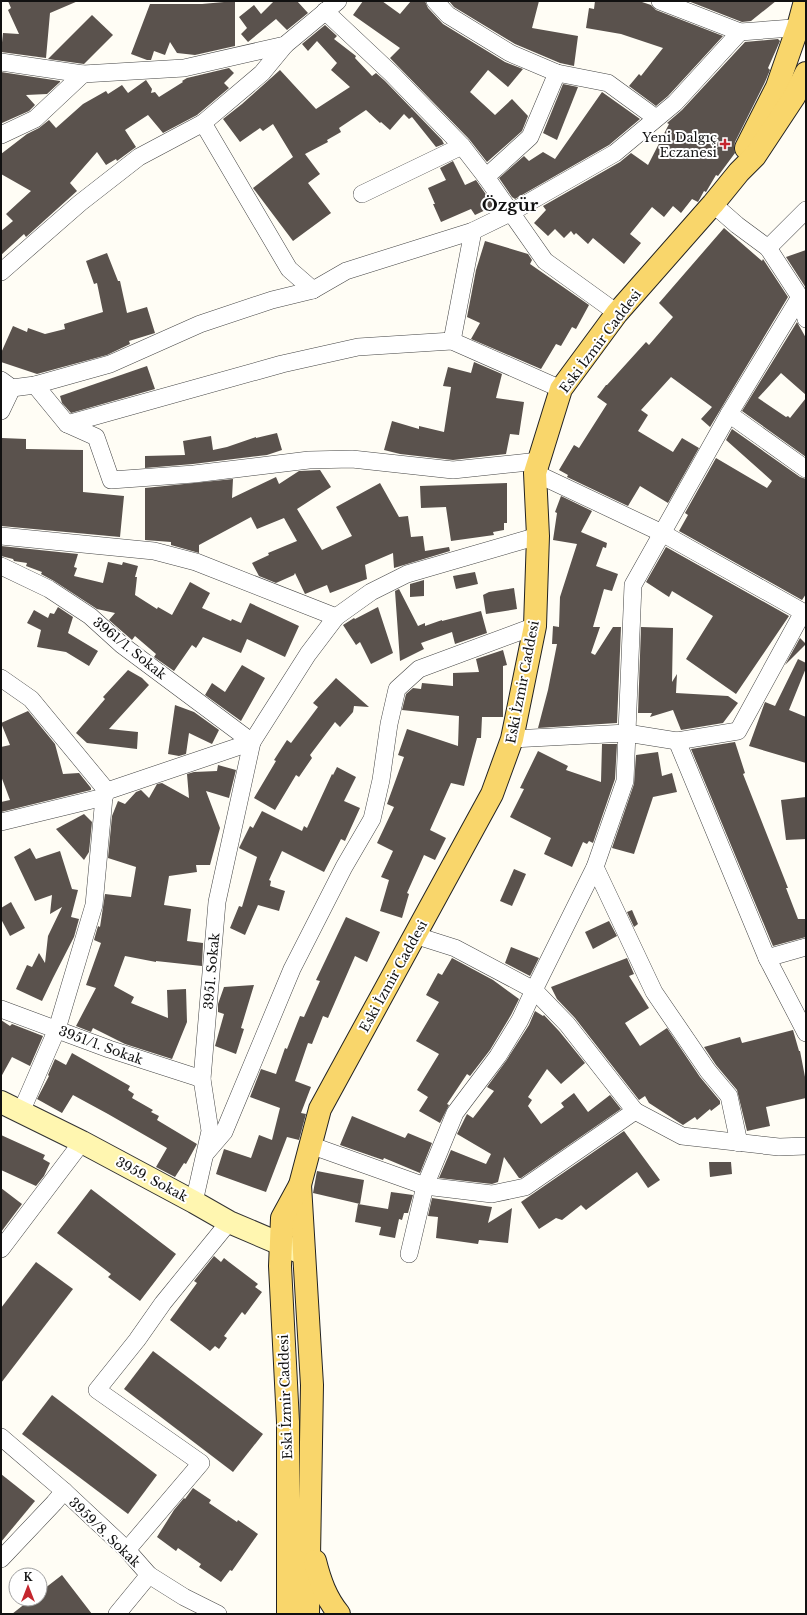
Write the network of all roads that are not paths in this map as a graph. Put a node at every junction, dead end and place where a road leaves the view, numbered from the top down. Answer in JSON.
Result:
{"nodes":[{"id":1,"x":435,"y":1,"type":"edge"},
{"id":2,"x":660,"y":1,"type":"edge"},
{"id":3,"x":805,"y":1,"type":"edge"},
{"id":4,"x":331,"y":6,"type":"edge"},
{"id":5,"x":802,"y":27,"type":"edge"},
{"id":6,"x":740,"y":32,"type":"junction"},
{"id":7,"x":285,"y":45,"type":"junction"},
{"id":8,"x":1,"y":62,"type":"edge"},
{"id":9,"x":557,"y":73,"type":"junction"},
{"id":10,"x":806,"y":73,"type":"edge"},
{"id":11,"x":83,"y":74,"type":"junction"},
{"id":12,"x":656,"y":118,"type":"junction"},
{"id":13,"x":203,"y":123,"type":"junction"},
{"id":14,"x":1,"y":135,"type":"edge"},
{"id":15,"x":462,"y":146,"type":"junction"},
{"id":16,"x":739,"y":172,"type":"junction"},
{"id":17,"x":486,"y":177,"type":"junction"},
{"id":18,"x":362,"y":194,"type":"dead end"},
{"id":19,"x":713,"y":204,"type":"junction"},
{"id":20,"x":806,"y":210,"type":"edge"},
{"id":21,"x":510,"y":213,"type":"junction"},
{"id":22,"x":473,"y":231,"type":"junction"},
{"id":23,"x":768,"y":248,"type":"junction"},
{"id":24,"x":1,"y":272,"type":"edge"},
{"id":25,"x":313,"y":290,"type":"junction"},
{"id":26,"x":800,"y":297,"type":"junction"},
{"id":27,"x":618,"y":313,"type":"junction"},
{"id":28,"x":806,"y":318,"type":"edge"},
{"id":29,"x":452,"y":341,"type":"junction"},
{"id":30,"x":7,"y":384,"type":"edge"},
{"id":31,"x":36,"y":385,"type":"junction"},
{"id":32,"x":561,"y":389,"type":"junction"},
{"id":33,"x":1,"y":411,"type":"edge"},
{"id":34,"x":729,"y":414,"type":"junction"},
{"id":35,"x":67,"y":424,"type":"junction"},
{"id":36,"x":537,"y":467,"type":"junction"},
{"id":37,"x":806,"y":469,"type":"edge"},
{"id":38,"x":662,"y":533,"type":"junction"},
{"id":39,"x":1,"y":536,"type":"edge"},
{"id":40,"x":538,"y":536,"type":"junction"},
{"id":41,"x":1,"y":566,"type":"edge"},
{"id":42,"x":336,"y":617,"type":"junction"},
{"id":43,"x":535,"y":626,"type":"junction"},
{"id":44,"x":1,"y":678,"type":"edge"},
{"id":45,"x":626,"y":733,"type":"junction"},
{"id":46,"x":512,"y":739,"type":"junction"},
{"id":47,"x":252,"y":742,"type":"junction"},
{"id":48,"x":677,"y":742,"type":"junction"},
{"id":49,"x":105,"y":794,"type":"junction"},
{"id":50,"x":1,"y":822,"type":"edge"},
{"id":51,"x":596,"y":867,"type":"junction"},
{"id":52,"x":414,"y":935,"type":"junction"},
{"id":53,"x":806,"y":947,"type":"edge"},
{"id":54,"x":767,"y":958,"type":"junction"},
{"id":55,"x":534,"y":990,"type":"junction"},
{"id":56,"x":1,"y":1009,"type":"edge"},
{"id":57,"x":57,"y":1029,"type":"junction"},
{"id":58,"x":806,"y":1033,"type":"edge"},
{"id":59,"x":202,"y":1079,"type":"junction"},
{"id":60,"x":1,"y":1102,"type":"edge"},
{"id":61,"x":635,"y":1111,"type":"junction"},
{"id":62,"x":20,"y":1112,"type":"junction"},
{"id":63,"x":82,"y":1142,"type":"junction"},
{"id":64,"x":739,"y":1143,"type":"junction"},
{"id":65,"x":310,"y":1145,"type":"junction"},
{"id":66,"x":806,"y":1146,"type":"edge"},
{"id":67,"x":206,"y":1154,"type":"junction"},
{"id":68,"x":300,"y":1185,"type":"junction"},
{"id":69,"x":425,"y":1186,"type":"junction"},
{"id":70,"x":194,"y":1202,"type":"junction"},
{"id":71,"x":229,"y":1222,"type":"junction"},
{"id":72,"x":280,"y":1244,"type":"junction"},
{"id":73,"x":1,"y":1249,"type":"edge"},
{"id":74,"x":304,"y":1254,"type":"junction"},
{"id":75,"x":409,"y":1254,"type":"dead end"},
{"id":76,"x":1,"y":1437,"type":"edge"},
{"id":77,"x":64,"y":1491,"type":"junction"},
{"id":78,"x":309,"y":1541,"type":"junction"},
{"id":79,"x":127,"y":1550,"type":"junction"},
{"id":80,"x":1,"y":1560,"type":"edge"},
{"id":81,"x":149,"y":1575,"type":"junction"},
{"id":82,"x":117,"y":1614,"type":"edge"},
{"id":83,"x":218,"y":1614,"type":"edge"},
{"id":84,"x":288,"y":1614,"type":"edge"},
{"id":85,"x":308,"y":1614,"type":"edge"},
{"id":86,"x":339,"y":1614,"type":"edge"}],
"edges":[{"from":1,"to":9,"type":"street"},
{"from":2,"to":6,"type":"street"},
{"from":3,"to":5,"type":"main road","name":"Eski İzmir Caddesi"},
{"from":4,"to":7,"type":"street"},
{"from":4,"to":15,"type":"street"},
{"from":5,"to":6,"type":"street"},
{"from":5,"to":16,"type":"main road","name":"Eski İzmir Caddesi"},
{"from":6,"to":12,"type":"street"},
{"from":7,"to":11,"type":"street"},
{"from":7,"to":13,"type":"street"},
{"from":8,"to":11,"type":"street"},
{"from":9,"to":12,"type":"street"},
{"from":9,"to":17,"type":"street"},
{"from":10,"to":16,"type":"main road","name":"Eski İzmir Caddesi"},
{"from":11,"to":14,"type":"street"},
{"from":12,"to":21,"type":"street"},
{"from":13,"to":24,"type":"street"},
{"from":13,"to":25,"type":"street"},
{"from":15,"to":17,"type":"street"},
{"from":15,"to":18,"type":"street"},
{"from":16,"to":19,"type":"main road","name":"Eski İzmir Caddesi"},
{"from":17,"to":21,"type":"street"},
{"from":19,"to":23,"type":"street"},
{"from":19,"to":27,"type":"main road","name":"Eski İzmir Caddesi"},
{"from":20,"to":23,"type":"street"},
{"from":21,"to":22,"type":"street"},
{"from":21,"to":27,"type":"street"},
{"from":22,"to":25,"type":"street"},
{"from":22,"to":29,"type":"street"},
{"from":23,"to":26,"type":"street"},
{"from":25,"to":31,"type":"street"},
{"from":26,"to":28,"type":"street"},
{"from":26,"to":34,"type":"street"},
{"from":27,"to":32,"type":"main road","name":"Eski İzmir Caddesi"},
{"from":29,"to":32,"type":"street"},
{"from":29,"to":35,"type":"street"},
{"from":30,"to":31,"type":"street"},
{"from":30,"to":33,"type":"street"},
{"from":31,"to":35,"type":"street"},
{"from":32,"to":36,"type":"main road","name":"Eski İzmir Caddesi"},
{"from":34,"to":37,"type":"street"},
{"from":34,"to":38,"type":"street"},
{"from":35,"to":36,"type":"street"},
{"from":36,"to":38,"type":"street"},
{"from":36,"to":40,"type":"main road","name":"Eski İzmir Caddesi"},
{"from":38,"to":45,"type":"street"},
{"from":38,"to":48,"type":"street"},
{"from":39,"to":42,"type":"street"},
{"from":40,"to":42,"type":"street"},
{"from":40,"to":43,"type":"main road","name":"Eski İzmir Caddesi"},
{"from":41,"to":47,"type":"street","name":"3961/1. Sokak"},
{"from":42,"to":47,"type":"street"},
{"from":43,"to":46,"type":"main road","name":"Eski İzmir Caddesi"},
{"from":43,"to":67,"type":"street"},
{"from":44,"to":49,"type":"street"},
{"from":45,"to":46,"type":"street"},
{"from":45,"to":48,"type":"street"},
{"from":45,"to":51,"type":"street"},
{"from":46,"to":52,"type":"main road","name":"Eski İzmir Caddesi"},
{"from":47,"to":49,"type":"street"},
{"from":47,"to":59,"type":"street","name":"3951. Sokak"},
{"from":48,"to":54,"type":"street"},
{"from":49,"to":50,"type":"street"},
{"from":49,"to":57,"type":"street"},
{"from":51,"to":55,"type":"street"},
{"from":51,"to":64,"type":"street"},
{"from":52,"to":55,"type":"street"},
{"from":52,"to":65,"type":"main road","name":"Eski İzmir Caddesi"},
{"from":53,"to":54,"type":"street"},
{"from":54,"to":58,"type":"street"},
{"from":55,"to":61,"type":"street"},
{"from":55,"to":69,"type":"street"},
{"from":56,"to":57,"type":"street","name":"3951/1. Sokak"},
{"from":57,"to":59,"type":"street","name":"3951/1. Sokak"},
{"from":57,"to":62,"type":"street"},
{"from":59,"to":67,"type":"street","name":"3951. Sokak"},
{"from":60,"to":62,"type":"street","name":"3959. Sokak"},
{"from":61,"to":64,"type":"street"},
{"from":61,"to":69,"type":"street"},
{"from":62,"to":63,"type":"street","name":"3959. Sokak"},
{"from":63,"to":70,"type":"street","name":"3959. Sokak"},
{"from":63,"to":73,"type":"street"},
{"from":64,"to":66,"type":"street"},
{"from":65,"to":68,"type":"main road","name":"Eski İzmir Caddesi"},
{"from":65,"to":69,"type":"street"},
{"from":67,"to":70,"type":"street","name":"3951. Sokak"},
{"from":68,"to":72,"type":"main road","name":"Eski İzmir Caddesi"},
{"from":68,"to":74,"type":"main road","name":"Eski İzmir Caddesi"},
{"from":69,"to":75,"type":"street"},
{"from":70,"to":71,"type":"street","name":"3959. Sokak"},
{"from":71,"to":72,"type":"street","name":"3959. Sokak"},
{"from":71,"to":79,"type":"street"},
{"from":72,"to":74,"type":"street","name":"3959. Sokak"},
{"from":72,"to":84,"type":"main road","name":"Eski İzmir Caddesi"},
{"from":74,"to":78,"type":"main road","name":"Eski İzmir Caddesi"},
{"from":76,"to":77,"type":"street","name":"3959/8. Sokak"},
{"from":77,"to":79,"type":"street","name":"3959/8. Sokak"},
{"from":77,"to":80,"type":"street"},
{"from":78,"to":85,"type":"main road","name":"Eski İzmir Caddesi"},
{"from":78,"to":86,"type":"main road"},
{"from":79,"to":81,"type":"street","name":"3959/8. Sokak"},
{"from":81,"to":82,"type":"street"},
{"from":81,"to":83,"type":"street","name":"3959/8. Sokak"}]}
